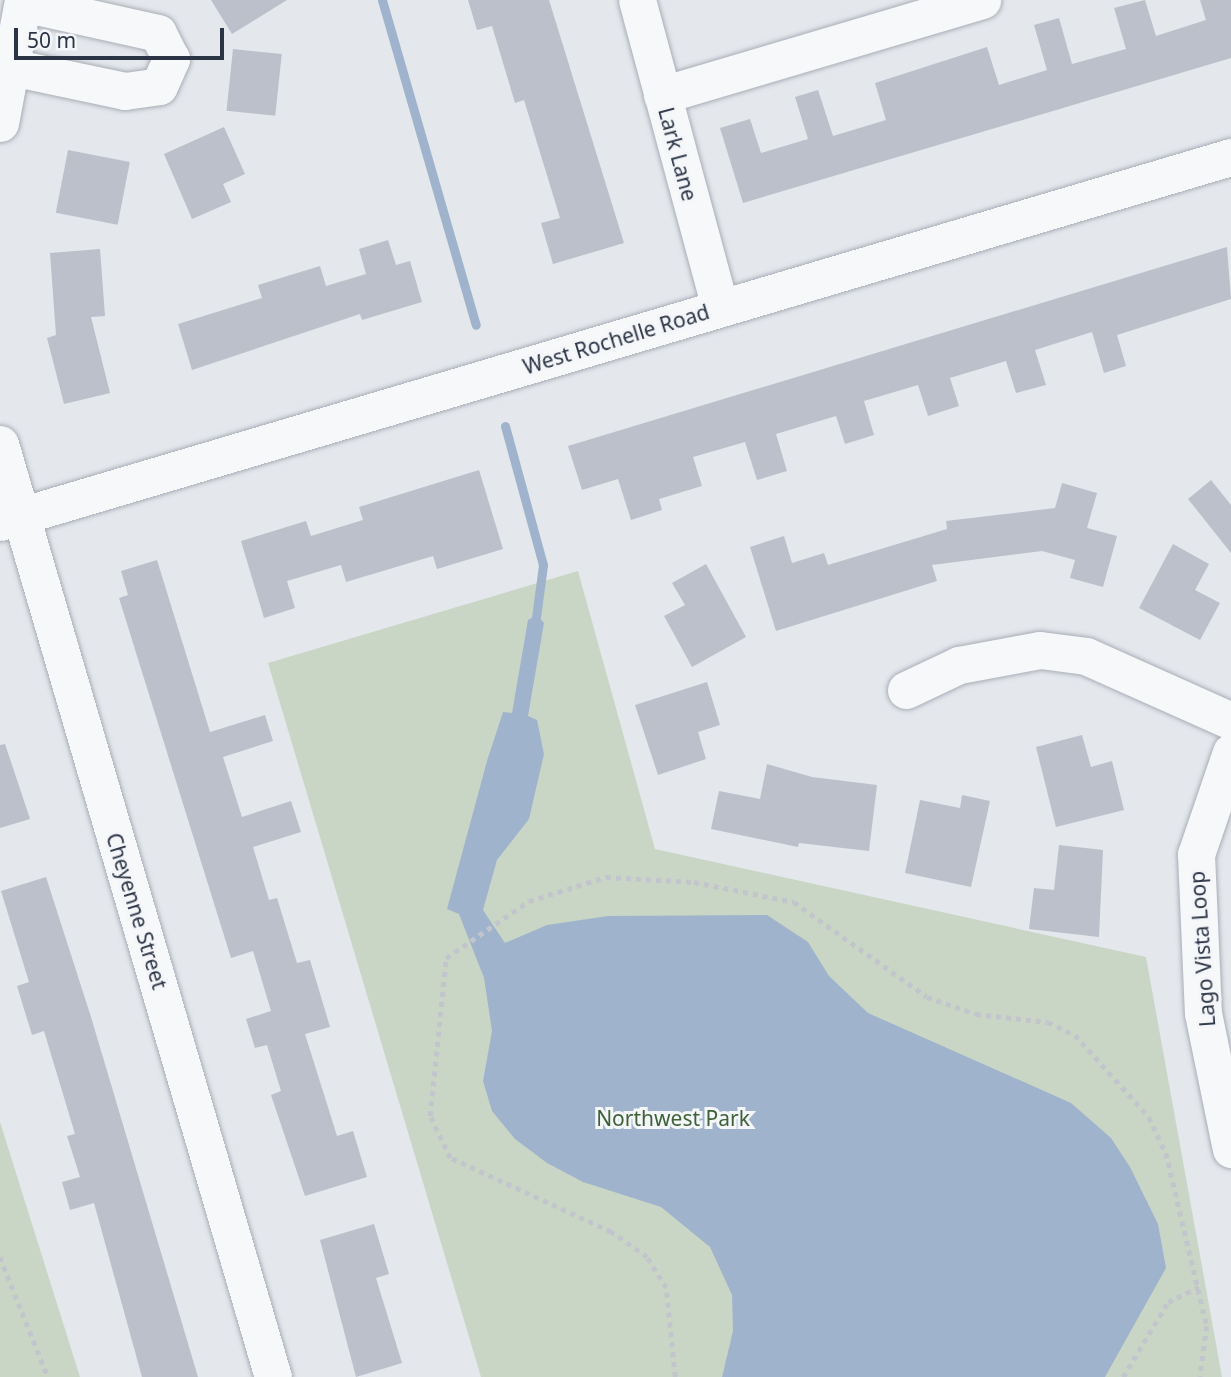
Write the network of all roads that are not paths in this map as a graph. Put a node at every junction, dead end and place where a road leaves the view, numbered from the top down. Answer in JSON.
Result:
{"nodes":[{"id":1,"x":637,"y":0,"type":"edge"},
{"id":2,"x":982,"y":0,"type":"edge"},
{"id":3,"x":23,"y":1,"type":"edge"},
{"id":4,"x":11,"y":67,"type":"junction"},
{"id":5,"x":662,"y":95,"type":"junction"},
{"id":6,"x":0,"y":123,"type":"edge"},
{"id":7,"x":1231,"y":157,"type":"edge"},
{"id":8,"x":720,"y":308,"type":"junction"},
{"id":9,"x":0,"y":444,"type":"edge"},
{"id":10,"x":10,"y":518,"type":"edge"},
{"id":11,"x":906,"y":690,"type":"dead end"},
{"id":12,"x":1231,"y":721,"type":"edge"},
{"id":13,"x":1231,"y":752,"type":"edge"},
{"id":14,"x":1231,"y":1149,"type":"edge"},
{"id":15,"x":273,"y":1377,"type":"edge"}],
"edges":[{"from":1,"to":5,"type":"street","name":"Lark Lane"},
{"from":2,"to":5,"type":"street"},
{"from":3,"to":4,"type":"street"},
{"from":3,"to":4,"type":"street"},
{"from":4,"to":6,"type":"street"},
{"from":5,"to":8,"type":"street","name":"Lark Lane"},
{"from":7,"to":8,"type":"street","name":"West Rochelle Road"},
{"from":8,"to":10,"type":"street","name":"West Rochelle Road"},
{"from":9,"to":10,"type":"street","name":"Cheyenne Street"},
{"from":10,"to":15,"type":"street","name":"Cheyenne Street"},
{"from":11,"to":12,"type":"street"},
{"from":13,"to":14,"type":"street","name":"Lago Vista Loop"}]}
